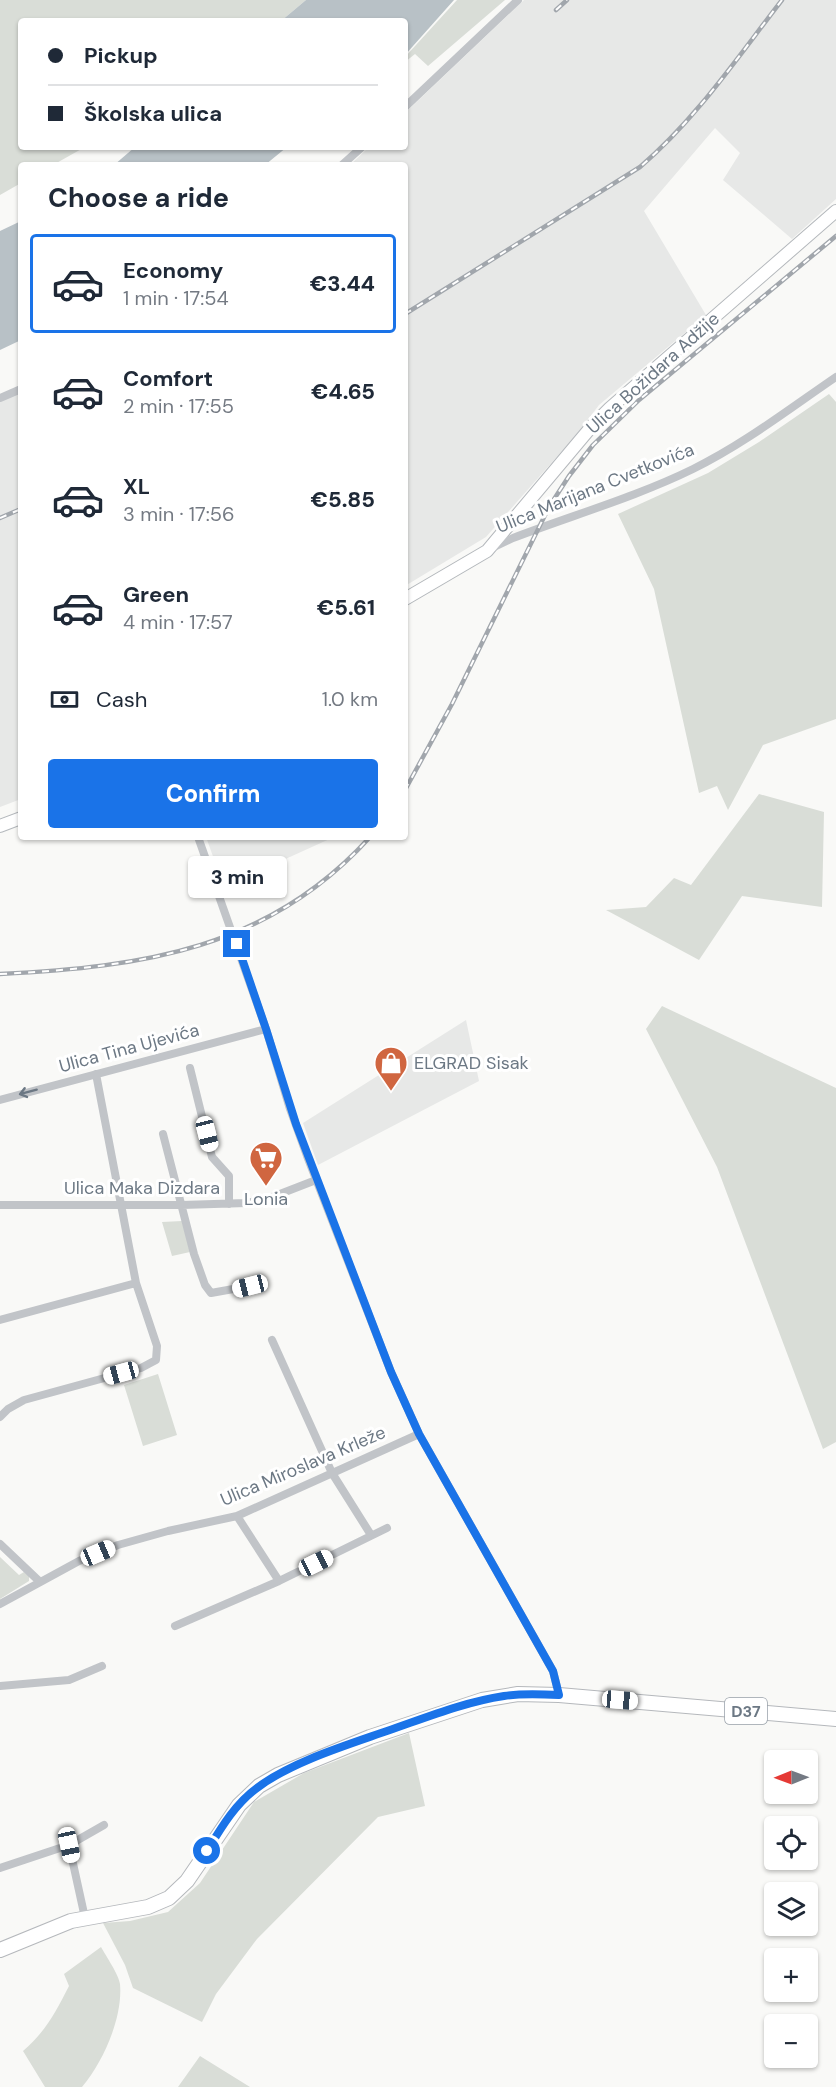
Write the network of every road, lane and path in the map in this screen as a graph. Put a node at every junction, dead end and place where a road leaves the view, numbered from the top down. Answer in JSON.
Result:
{"nodes":[{"id":1,"x":519,"y":0,"type":"edge"},
{"id":2,"x":408,"y":104,"type":"edge"},
{"id":3,"x":359,"y":150,"type":"edge"},
{"id":4,"x":345,"y":162,"type":"edge"},
{"id":5,"x":836,"y":211,"type":"edge"},
{"id":6,"x":836,"y":377,"type":"edge"},
{"id":7,"x":18,"y":390,"type":"edge"},
{"id":8,"x":0,"y":398,"type":"edge"},
{"id":9,"x":487,"y":551,"type":"junction"},
{"id":10,"x":408,"y":597,"type":"edge"},
{"id":11,"x":18,"y":819,"type":"edge"},
{"id":12,"x":0,"y":826,"type":"edge"},
{"id":13,"x":199,"y":840,"type":"edge"},
{"id":14,"x":266,"y":1029,"type":"junction"},
{"id":15,"x":190,"y":1068,"type":"dead end"},
{"id":16,"x":96,"y":1074,"type":"junction"},
{"id":17,"x":0,"y":1100,"type":"edge"},
{"id":18,"x":163,"y":1134,"type":"dead end"},
{"id":19,"x":316,"y":1180,"type":"junction"},
{"id":20,"x":229,"y":1204,"type":"junction"},
{"id":21,"x":0,"y":1205,"type":"edge"},
{"id":22,"x":121,"y":1205,"type":"junction"},
{"id":23,"x":182,"y":1205,"type":"junction"},
{"id":24,"x":136,"y":1282,"type":"junction"},
{"id":25,"x":250,"y":1286,"type":"dead end"},
{"id":26,"x":0,"y":1320,"type":"edge"},
{"id":27,"x":272,"y":1340,"type":"dead end"},
{"id":28,"x":0,"y":1417,"type":"edge"},
{"id":29,"x":419,"y":1434,"type":"junction"},
{"id":30,"x":332,"y":1473,"type":"junction"},
{"id":31,"x":237,"y":1516,"type":"junction"},
{"id":32,"x":387,"y":1528,"type":"dead end"},
{"id":33,"x":371,"y":1535,"type":"junction"},
{"id":34,"x":0,"y":1544,"type":"edge"},
{"id":35,"x":39,"y":1581,"type":"junction"},
{"id":36,"x":279,"y":1581,"type":"junction"},
{"id":37,"x":0,"y":1604,"type":"edge"},
{"id":38,"x":176,"y":1626,"type":"dead end"},
{"id":39,"x":102,"y":1666,"type":"dead end"},
{"id":40,"x":0,"y":1686,"type":"edge"},
{"id":41,"x":559,"y":1695,"type":"junction"},
{"id":42,"x":836,"y":1719,"type":"edge"},
{"id":43,"x":104,"y":1826,"type":"dead end"},
{"id":44,"x":69,"y":1845,"type":"junction"},
{"id":45,"x":0,"y":1868,"type":"edge"},
{"id":46,"x":85,"y":1918,"type":"junction"},
{"id":47,"x":0,"y":1950,"type":"edge"}],
"edges":[{"from":1,"to":2,"type":"street"},
{"from":3,"to":4,"type":"street"},
{"from":5,"to":9,"type":"main road","name":"Ulica Božidara Adžije"},
{"from":6,"to":9,"type":"street","name":"Ulica Marijana Cvetkovića"},
{"from":7,"to":8,"type":"street"},
{"from":9,"to":10,"type":"main road","name":"Ulica Božidara Adžije"},
{"from":11,"to":12,"type":"main road"},
{"from":13,"to":14,"type":"street"},
{"from":14,"to":16,"type":"street","name":"Ulica Tina Ujevića"},
{"from":14,"to":19,"type":"street"},
{"from":15,"to":20,"type":"street"},
{"from":16,"to":17,"type":"street","name":"Ulica Tina Ujevića","one_way":true},
{"from":16,"to":22,"type":"street"},
{"from":18,"to":23,"type":"street"},
{"from":19,"to":20,"type":"street","name":"Ulica Maka Dizdara"},
{"from":19,"to":29,"type":"street"},
{"from":20,"to":23,"type":"street","name":"Ulica Maka Dizdara"},
{"from":21,"to":22,"type":"street","name":"Ulica Maka Dizdara"},
{"from":22,"to":23,"type":"street","name":"Ulica Maka Dizdara"},
{"from":22,"to":24,"type":"street"},
{"from":23,"to":25,"type":"street"},
{"from":24,"to":26,"type":"street"},
{"from":24,"to":28,"type":"street"},
{"from":27,"to":30,"type":"street"},
{"from":29,"to":30,"type":"street","name":"Ulica Miroslava Krleže"},
{"from":29,"to":41,"type":"street"},
{"from":30,"to":31,"type":"street","name":"Ulica Miroslava Krleže"},
{"from":30,"to":33,"type":"street"},
{"from":31,"to":35,"type":"street","name":"Ulica Miroslava Krleže"},
{"from":31,"to":36,"type":"street"},
{"from":32,"to":33,"type":"street"},
{"from":33,"to":36,"type":"street"},
{"from":34,"to":35,"type":"street"},
{"from":35,"to":37,"type":"street","name":"Ulica Miroslava Krleže"},
{"from":36,"to":38,"type":"street"},
{"from":39,"to":40,"type":"street"},
{"from":41,"to":42,"type":"main road","number":"D37"},
{"from":41,"to":46,"type":"main road","number":"D37"},
{"from":43,"to":44,"type":"street"},
{"from":44,"to":45,"type":"street"},
{"from":44,"to":46,"type":"street"},
{"from":46,"to":47,"type":"main road","number":"D37"}]}
